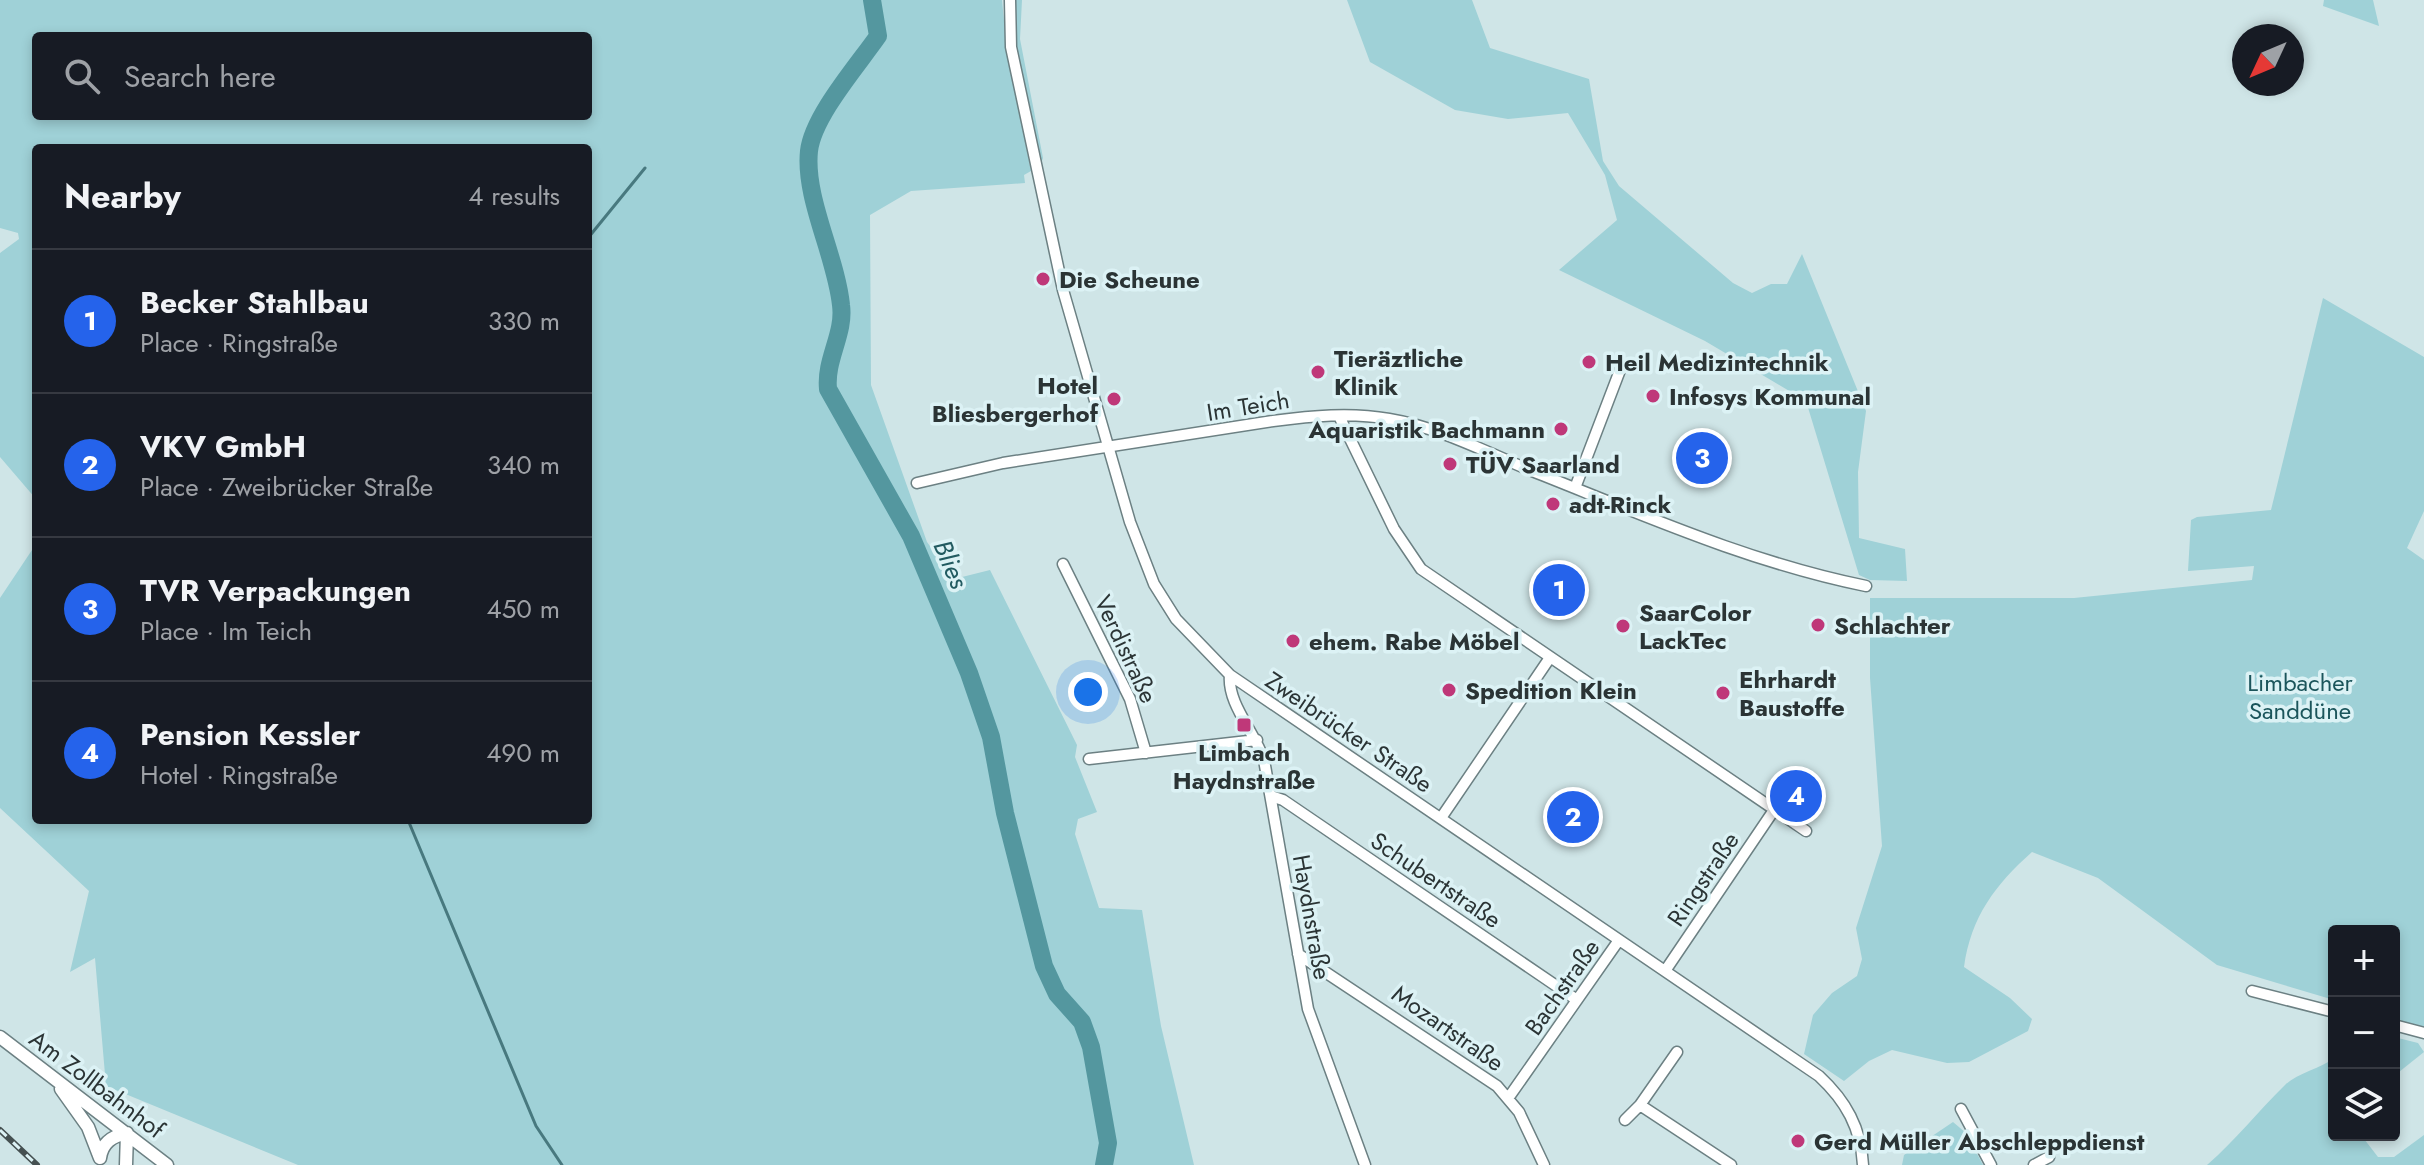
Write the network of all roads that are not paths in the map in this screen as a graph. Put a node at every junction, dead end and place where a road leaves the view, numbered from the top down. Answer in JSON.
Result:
{"nodes":[{"id":1,"x":1010,"y":0,"type":"edge"},
{"id":2,"x":1622,"y":365,"type":"dead end"},
{"id":3,"x":1339,"y":416,"type":"junction"},
{"id":4,"x":1108,"y":448,"type":"junction"},
{"id":5,"x":917,"y":483,"type":"dead end"},
{"id":6,"x":1575,"y":488,"type":"junction"},
{"id":7,"x":1063,"y":564,"type":"dead end"},
{"id":8,"x":1866,"y":586,"type":"dead end"},
{"id":9,"x":1549,"y":659,"type":"junction"},
{"id":10,"x":1230,"y":675,"type":"junction"},
{"id":11,"x":1257,"y":740,"type":"junction"},
{"id":12,"x":1146,"y":753,"type":"junction"},
{"id":13,"x":1089,"y":759,"type":"dead end"},
{"id":14,"x":1271,"y":796,"type":"junction"},
{"id":15,"x":1774,"y":810,"type":"junction"},
{"id":16,"x":1441,"y":818,"type":"junction"},
{"id":17,"x":1806,"y":831,"type":"dead end"},
{"id":18,"x":1619,"y":940,"type":"junction"},
{"id":19,"x":1298,"y":954,"type":"junction"},
{"id":20,"x":1665,"y":971,"type":"junction"},
{"id":21,"x":2252,"y":991,"type":"dead end"},
{"id":22,"x":1577,"y":1000,"type":"junction"},
{"id":23,"x":2328,"y":1010,"type":"edge"},
{"id":24,"x":2400,"y":1027,"type":"edge"},
{"id":25,"x":2424,"y":1033,"type":"edge"},
{"id":26,"x":0,"y":1037,"type":"edge"},
{"id":27,"x":1677,"y":1052,"type":"dead end"},
{"id":28,"x":51,"y":1077,"type":"junction"},
{"id":29,"x":1509,"y":1097,"type":"junction"},
{"id":30,"x":1640,"y":1105,"type":"junction"},
{"id":31,"x":1961,"y":1109,"type":"dead end"},
{"id":32,"x":1625,"y":1120,"type":"dead end"},
{"id":33,"x":127,"y":1133,"type":"junction"},
{"id":34,"x":2049,"y":1157,"type":"dead end"},
{"id":35,"x":101,"y":1162,"type":"edge"},
{"id":36,"x":165,"y":1163,"type":"edge"},
{"id":37,"x":126,"y":1165,"type":"edge"},
{"id":38,"x":148,"y":1165,"type":"edge"},
{"id":39,"x":1365,"y":1165,"type":"edge"},
{"id":40,"x":1544,"y":1165,"type":"edge"},
{"id":41,"x":1731,"y":1165,"type":"edge"},
{"id":42,"x":1863,"y":1165,"type":"edge"},
{"id":43,"x":1991,"y":1165,"type":"edge"},
{"id":44,"x":2034,"y":1165,"type":"edge"}],
"edges":[{"from":1,"to":4,"type":"street","name":"Zweibrücker Straße"},
{"from":2,"to":6,"type":"street"},
{"from":3,"to":4,"type":"street","name":"Im Teich"},
{"from":3,"to":6,"type":"street","name":"Im Teich"},
{"from":3,"to":9,"type":"street"},
{"from":4,"to":5,"type":"street","name":"Im Teich"},
{"from":4,"to":10,"type":"street","name":"Zweibrücker Straße"},
{"from":6,"to":8,"type":"street","name":"Im Teich"},
{"from":7,"to":12,"type":"street","name":"Verdistraße"},
{"from":9,"to":15,"type":"street"},
{"from":9,"to":16,"type":"street"},
{"from":10,"to":11,"type":"street","name":"Haydnstraße"},
{"from":10,"to":16,"type":"street","name":"Zweibrücker Straße"},
{"from":11,"to":12,"type":"street"},
{"from":11,"to":14,"type":"street","name":"Haydnstraße"},
{"from":12,"to":13,"type":"street"},
{"from":14,"to":19,"type":"street","name":"Haydnstraße"},
{"from":14,"to":22,"type":"street","name":"Schubertstraße"},
{"from":15,"to":17,"type":"street"},
{"from":15,"to":20,"type":"street","name":"Ringstraße"},
{"from":16,"to":18,"type":"street","name":"Zweibrücker Straße"},
{"from":18,"to":20,"type":"street","name":"Zweibrücker Straße"},
{"from":18,"to":22,"type":"street","name":"Bachstraße"},
{"from":19,"to":29,"type":"street","name":"Mozartstraße"},
{"from":19,"to":39,"type":"street","name":"Haydnstraße"},
{"from":20,"to":42,"type":"street","name":"Zweibrücker Straße"},
{"from":21,"to":23,"type":"street"},
{"from":22,"to":29,"type":"street","name":"Bachstraße"},
{"from":24,"to":25,"type":"street"},
{"from":26,"to":28,"type":"main road","name":"Am Zollbahnhof"},
{"from":27,"to":30,"type":"street"},
{"from":28,"to":33,"type":"main road","name":"Am Zollbahnhof"},
{"from":28,"to":35,"type":"main road"},
{"from":29,"to":40,"type":"street","name":"Mozartstraße"},
{"from":30,"to":32,"type":"street"},
{"from":30,"to":41,"type":"street"},
{"from":31,"to":43,"type":"street"},
{"from":33,"to":35,"type":"main road"},
{"from":33,"to":36,"type":"main road","name":"Am Zollbahnhof"},
{"from":33,"to":37,"type":"main road"},
{"from":34,"to":44,"type":"street"},
{"from":36,"to":38,"type":"main road"}]}
